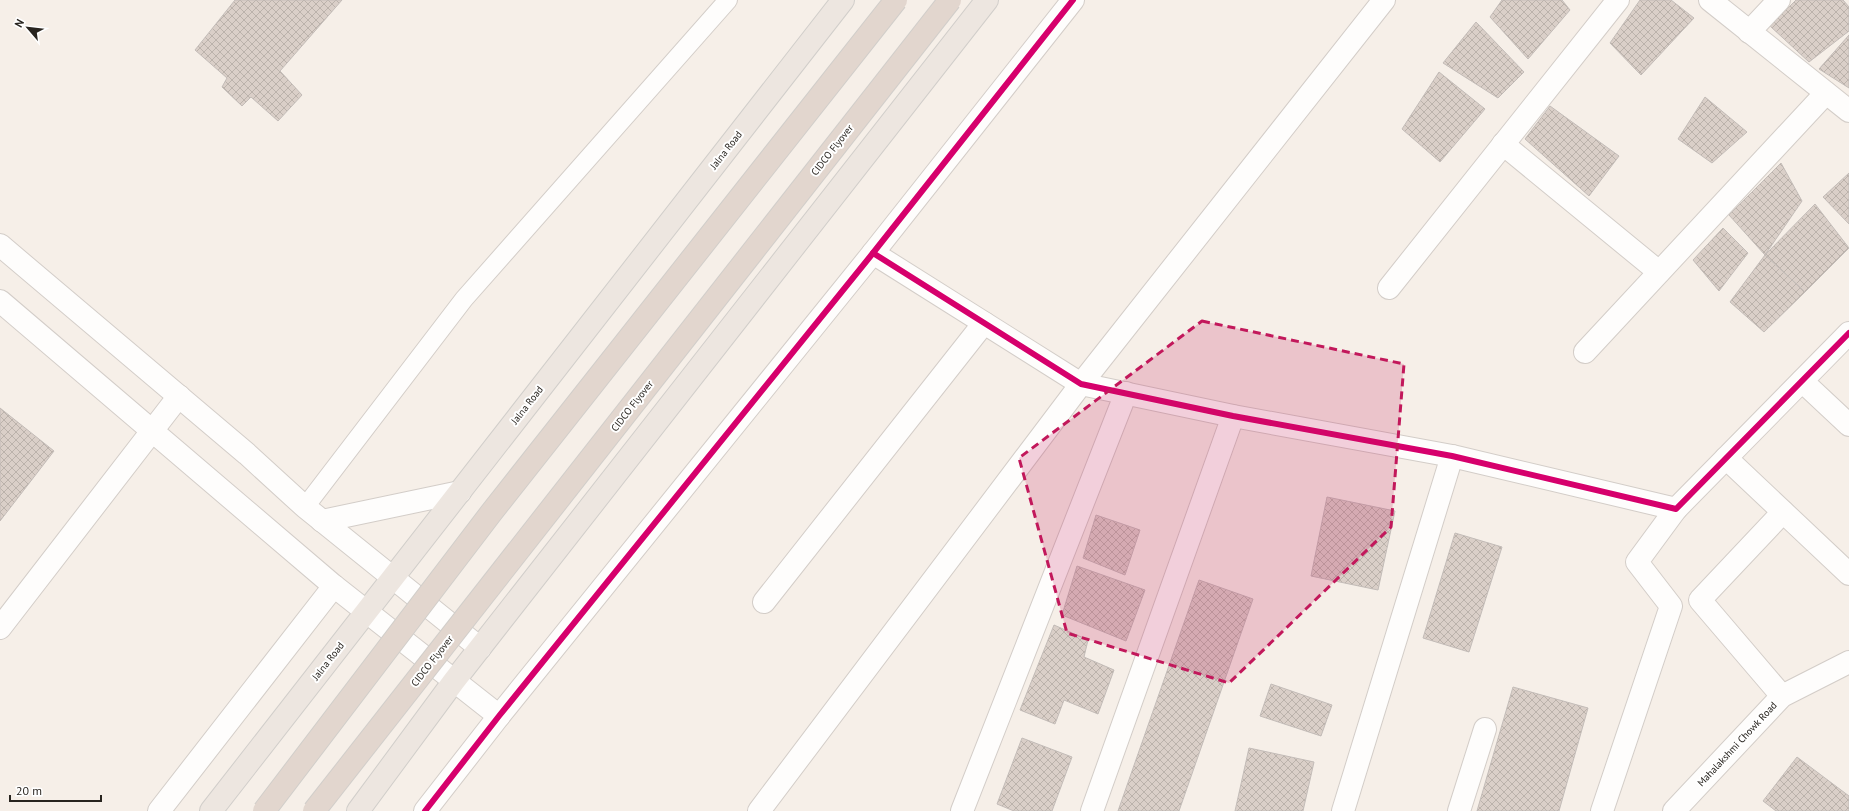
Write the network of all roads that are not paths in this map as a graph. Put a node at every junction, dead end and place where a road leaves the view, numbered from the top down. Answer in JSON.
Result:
{"nodes":[{"id":1,"x":728,"y":0,"type":"edge"},
{"id":2,"x":843,"y":0,"type":"edge"},
{"id":3,"x":896,"y":0,"type":"edge"},
{"id":4,"x":950,"y":0,"type":"edge"},
{"id":5,"x":987,"y":0,"type":"edge"},
{"id":6,"x":1073,"y":0,"type":"edge"},
{"id":7,"x":1384,"y":0,"type":"edge"},
{"id":8,"x":1618,"y":0,"type":"edge"},
{"id":9,"x":1710,"y":0,"type":"edge"},
{"id":10,"x":1779,"y":0,"type":"edge"},
{"id":11,"x":1749,"y":32,"type":"junction"},
{"id":12,"x":1826,"y":93,"type":"junction"},
{"id":13,"x":1849,"y":112,"type":"edge"},
{"id":14,"x":1503,"y":144,"type":"junction"},
{"id":15,"x":0,"y":245,"type":"edge"},
{"id":16,"x":873,"y":253,"type":"junction"},
{"id":17,"x":1659,"y":272,"type":"junction"},
{"id":18,"x":1389,"y":288,"type":"dead end"},
{"id":19,"x":0,"y":301,"type":"edge"},
{"id":20,"x":984,"y":323,"type":"junction"},
{"id":21,"x":1849,"y":333,"type":"edge"},
{"id":22,"x":1585,"y":352,"type":"dead end"},
{"id":23,"x":1802,"y":381,"type":"junction"},
{"id":24,"x":1081,"y":384,"type":"junction"},
{"id":25,"x":1126,"y":393,"type":"junction"},
{"id":26,"x":180,"y":396,"type":"junction"},
{"id":27,"x":1233,"y":416,"type":"junction"},
{"id":28,"x":1849,"y":425,"type":"edge"},
{"id":29,"x":152,"y":431,"type":"junction"},
{"id":30,"x":1452,"y":456,"type":"junction"},
{"id":31,"x":1726,"y":458,"type":"junction"},
{"id":32,"x":460,"y":492,"type":"junction"},
{"id":33,"x":305,"y":507,"type":"junction"},
{"id":34,"x":1676,"y":508,"type":"junction"},
{"id":35,"x":1783,"y":512,"type":"junction"},
{"id":36,"x":322,"y":521,"type":"junction"},
{"id":37,"x":1849,"y":574,"type":"edge"},
{"id":38,"x":393,"y":578,"type":"junction"},
{"id":39,"x":334,"y":586,"type":"junction"},
{"id":40,"x":764,"y":602,"type":"dead end"},
{"id":41,"x":366,"y":612,"type":"junction"},
{"id":42,"x":0,"y":628,"type":"edge"},
{"id":43,"x":480,"y":648,"type":"junction"},
{"id":44,"x":1849,"y":662,"type":"edge"},
{"id":45,"x":454,"y":681,"type":"junction"},
{"id":46,"x":1782,"y":696,"type":"junction"},
{"id":47,"x":499,"y":716,"type":"junction"},
{"id":48,"x":1485,"y":729,"type":"dead end"},
{"id":49,"x":159,"y":811,"type":"edge"},
{"id":50,"x":212,"y":811,"type":"edge"},
{"id":51,"x":264,"y":811,"type":"edge"},
{"id":52,"x":314,"y":811,"type":"edge"},
{"id":53,"x":358,"y":811,"type":"edge"},
{"id":54,"x":425,"y":811,"type":"edge"},
{"id":55,"x":759,"y":811,"type":"edge"},
{"id":56,"x":962,"y":811,"type":"edge"},
{"id":57,"x":1092,"y":811,"type":"edge"},
{"id":58,"x":1343,"y":811,"type":"edge"},
{"id":59,"x":1459,"y":811,"type":"edge"},
{"id":60,"x":1602,"y":811,"type":"edge"},
{"id":61,"x":1674,"y":811,"type":"edge"}],
"edges":[{"from":1,"to":33,"type":"lane"},
{"from":2,"to":32,"type":"main road","name":"Jalna Road"},
{"from":3,"to":51,"type":"highway","bridge":true},
{"from":4,"to":52,"type":"highway","name":"CIDCO Flyover","bridge":true},
{"from":5,"to":43,"type":"main road"},
{"from":6,"to":16,"type":"street"},
{"from":7,"to":24,"type":"street"},
{"from":8,"to":14,"type":"street"},
{"from":9,"to":11,"type":"street"},
{"from":10,"to":11,"type":"street"},
{"from":11,"to":12,"type":"street"},
{"from":12,"to":13,"type":"street"},
{"from":12,"to":17,"type":"street"},
{"from":14,"to":17,"type":"street"},
{"from":14,"to":18,"type":"street"},
{"from":15,"to":26,"type":"street"},
{"from":16,"to":20,"type":"street"},
{"from":16,"to":47,"type":"street"},
{"from":17,"to":22,"type":"street"},
{"from":19,"to":29,"type":"street"},
{"from":20,"to":24,"type":"street"},
{"from":20,"to":40,"type":"street"},
{"from":21,"to":23,"type":"street"},
{"from":23,"to":28,"type":"street"},
{"from":23,"to":31,"type":"street"},
{"from":24,"to":25,"type":"street"},
{"from":24,"to":55,"type":"street"},
{"from":25,"to":27,"type":"street"},
{"from":25,"to":56,"type":"street"},
{"from":26,"to":29,"type":"street"},
{"from":26,"to":33,"type":"street"},
{"from":27,"to":30,"type":"street"},
{"from":27,"to":57,"type":"street"},
{"from":29,"to":39,"type":"street"},
{"from":29,"to":42,"type":"street"},
{"from":30,"to":34,"type":"street"},
{"from":30,"to":58,"type":"street"},
{"from":31,"to":34,"type":"street"},
{"from":31,"to":35,"type":"street"},
{"from":32,"to":36,"type":"street"},
{"from":32,"to":38,"type":"main road","name":"Jalna Road"},
{"from":33,"to":36,"type":"street"},
{"from":34,"to":60,"type":"street"},
{"from":35,"to":37,"type":"street"},
{"from":35,"to":46,"type":"street"},
{"from":36,"to":38,"type":"street"},
{"from":38,"to":41,"type":"main road","name":"Jalna Road"},
{"from":38,"to":43,"type":"street"},
{"from":39,"to":41,"type":"street"},
{"from":39,"to":49,"type":"street"},
{"from":41,"to":45,"type":"street"},
{"from":41,"to":50,"type":"main road","name":"Jalna Road"},
{"from":43,"to":45,"type":"main road"},
{"from":44,"to":46,"type":"street","name":"Mahalakshmi Chowk Road"},
{"from":45,"to":47,"type":"street"},
{"from":45,"to":53,"type":"main road"},
{"from":46,"to":61,"type":"street","name":"Mahalakshmi Chowk Road"},
{"from":47,"to":54,"type":"street"},
{"from":48,"to":59,"type":"street"}]}
